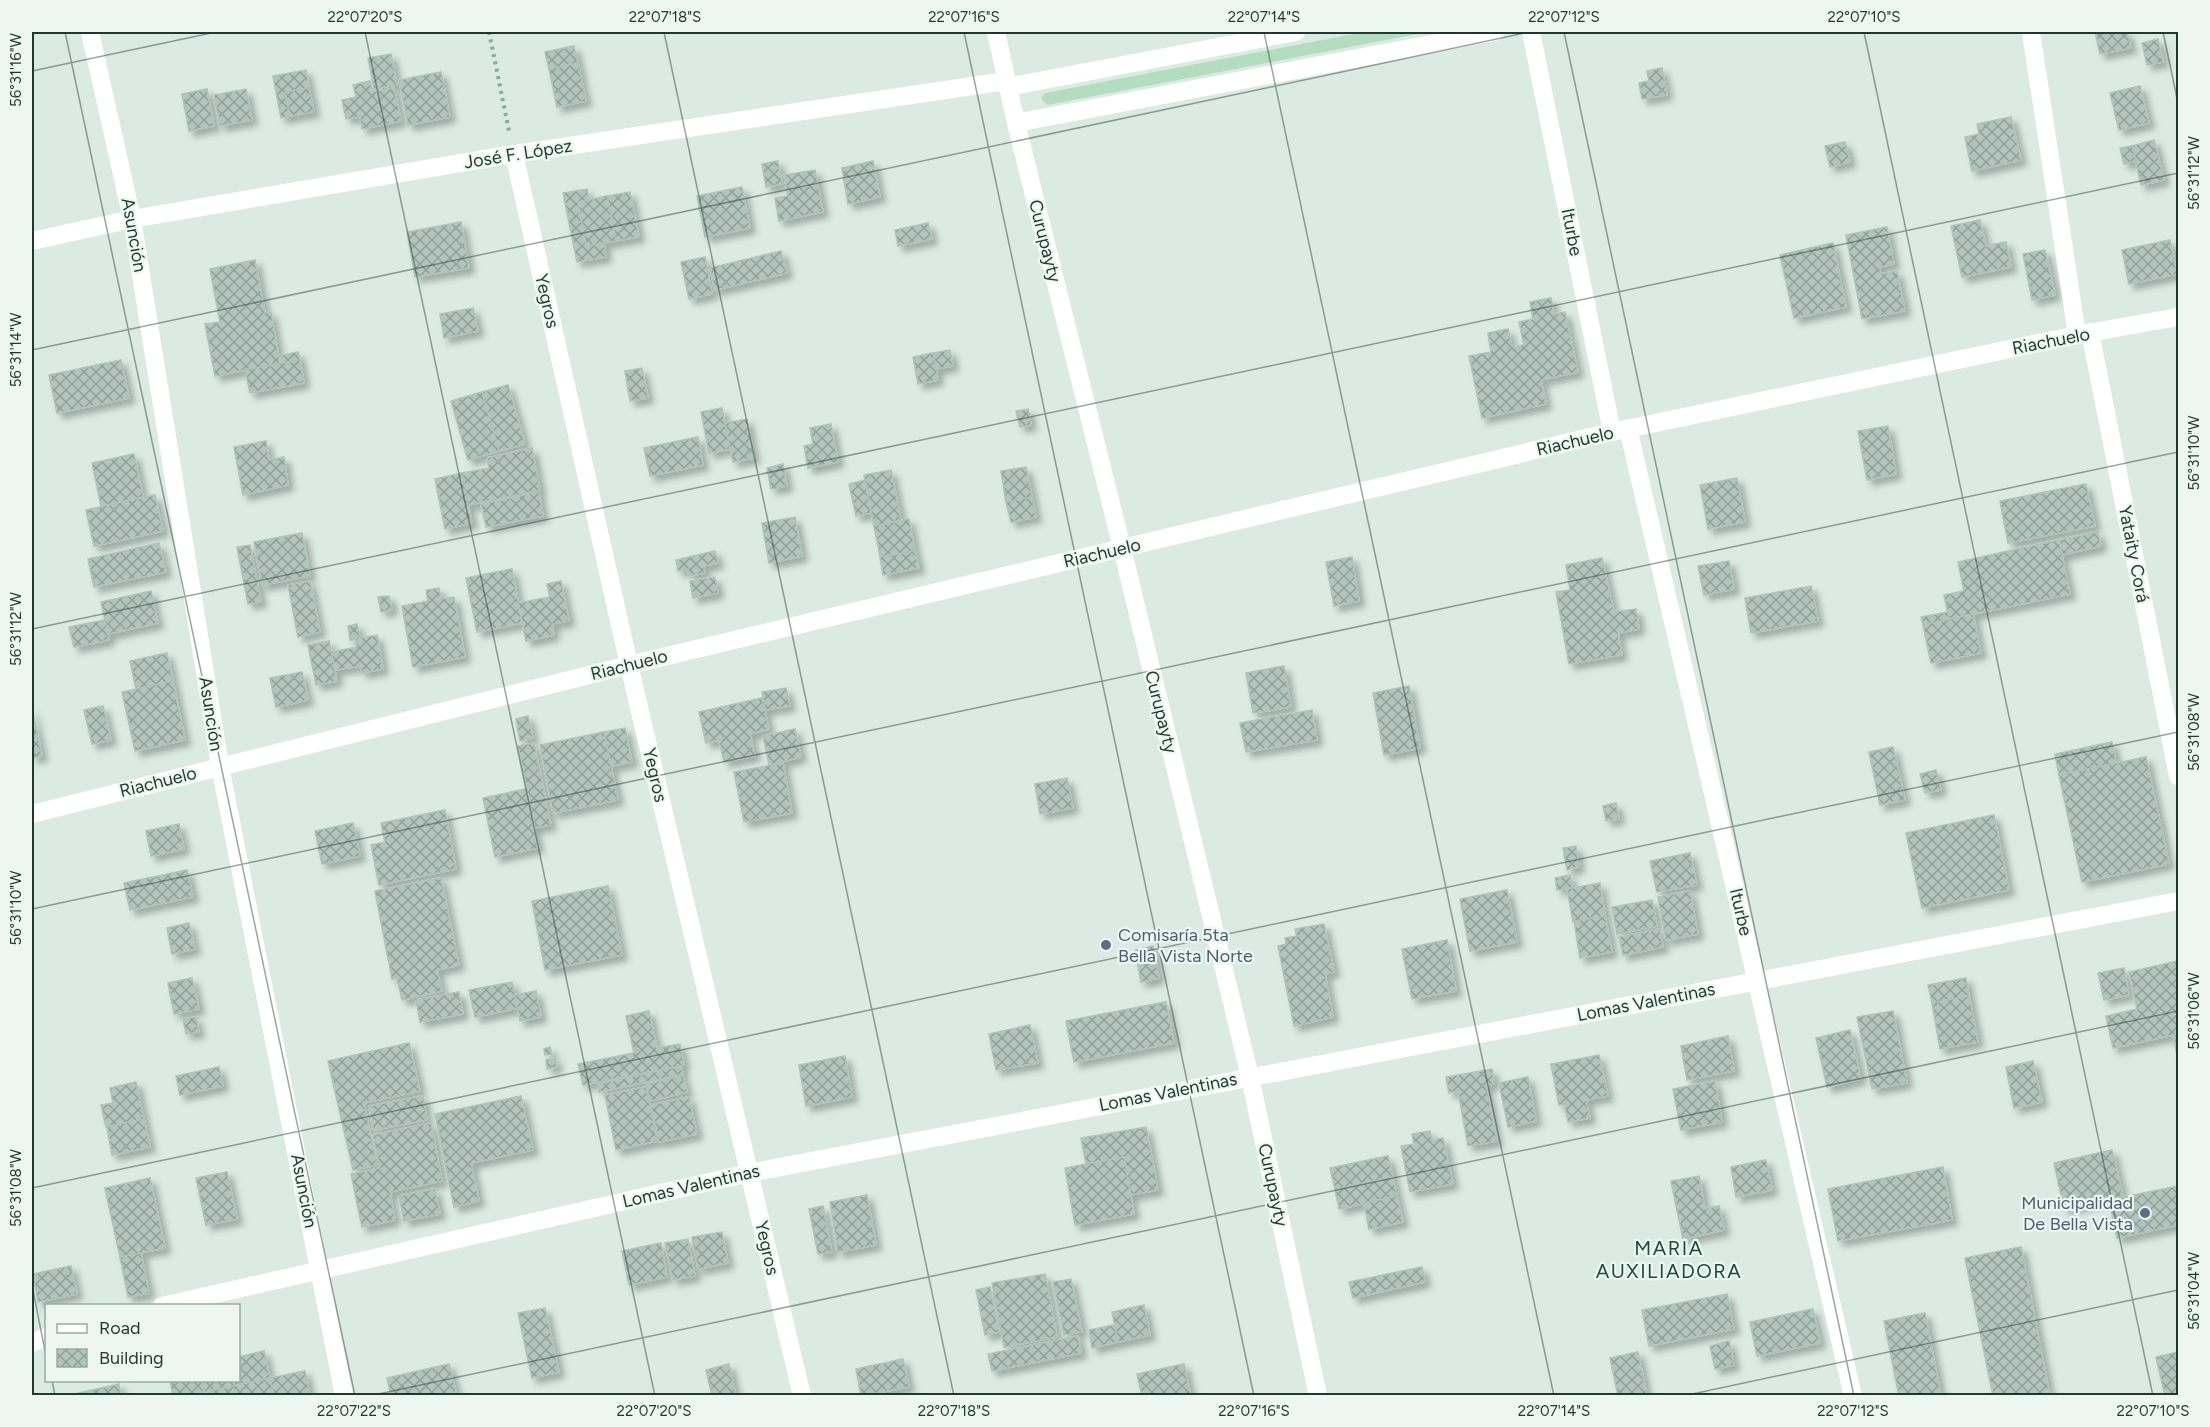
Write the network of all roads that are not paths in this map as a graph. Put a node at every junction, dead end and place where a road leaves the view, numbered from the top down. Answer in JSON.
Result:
{"nodes":[{"id":1,"x":90,"y":32,"type":"edge"},
{"id":2,"x":996,"y":32,"type":"edge"},
{"id":3,"x":1296,"y":32,"type":"edge"},
{"id":4,"x":1494,"y":32,"type":"edge"},
{"id":5,"x":1531,"y":32,"type":"edge"},
{"id":6,"x":2031,"y":32,"type":"edge"},
{"id":7,"x":1007,"y":84,"type":"junction"},
{"id":8,"x":1016,"y":123,"type":"junction"},
{"id":9,"x":514,"y":154,"type":"junction"},
{"id":10,"x":132,"y":219,"type":"junction"},
{"id":11,"x":32,"y":241,"type":"edge"},
{"id":12,"x":2178,"y":317,"type":"edge"},
{"id":13,"x":2084,"y":334,"type":"junction"},
{"id":14,"x":1620,"y":430,"type":"junction"},
{"id":15,"x":1122,"y":548,"type":"junction"},
{"id":16,"x":629,"y":665,"type":"junction"},
{"id":17,"x":220,"y":766,"type":"junction"},
{"id":18,"x":2178,"y":776,"type":"edge"},
{"id":19,"x":32,"y":814,"type":"edge"},
{"id":20,"x":2178,"y":901,"type":"edge"},
{"id":21,"x":1757,"y":981,"type":"junction"},
{"id":22,"x":1250,"y":1077,"type":"junction"},
{"id":23,"x":749,"y":1173,"type":"junction"},
{"id":24,"x":319,"y":1270,"type":"junction"},
{"id":25,"x":166,"y":1304,"type":"edge"},
{"id":26,"x":344,"y":1395,"type":"edge"},
{"id":27,"x":802,"y":1395,"type":"edge"},
{"id":28,"x":1318,"y":1395,"type":"edge"},
{"id":29,"x":1853,"y":1395,"type":"edge"}],
"edges":[{"from":1,"to":10,"type":"street","name":"Asunción"},
{"from":2,"to":7,"type":"street","name":"Curupayty"},
{"from":3,"to":7,"type":"street","name":"José F. López"},
{"from":4,"to":8,"type":"street"},
{"from":5,"to":14,"type":"street","name":"Iturbe"},
{"from":6,"to":13,"type":"street","name":"Yataity Corá"},
{"from":7,"to":8,"type":"street","name":"Curupayty"},
{"from":7,"to":9,"type":"street","name":"José F. López"},
{"from":8,"to":15,"type":"street","name":"Curupayty"},
{"from":9,"to":10,"type":"street","name":"José F. López"},
{"from":9,"to":16,"type":"street","name":"Yegros"},
{"from":10,"to":11,"type":"street","name":"José F. López"},
{"from":10,"to":17,"type":"street","name":"Asunción"},
{"from":12,"to":13,"type":"street","name":"Riachuelo"},
{"from":13,"to":14,"type":"street","name":"Riachuelo"},
{"from":13,"to":18,"type":"street","name":"Yataity Corá"},
{"from":14,"to":15,"type":"street","name":"Riachuelo"},
{"from":14,"to":21,"type":"street","name":"Iturbe"},
{"from":15,"to":16,"type":"street","name":"Riachuelo"},
{"from":15,"to":22,"type":"street","name":"Curupayty"},
{"from":16,"to":17,"type":"street","name":"Riachuelo"},
{"from":16,"to":23,"type":"street","name":"Yegros"},
{"from":17,"to":19,"type":"street","name":"Riachuelo"},
{"from":17,"to":24,"type":"street","name":"Asunción"},
{"from":20,"to":21,"type":"street","name":"Lomas Valentinas"},
{"from":21,"to":22,"type":"street","name":"Lomas Valentinas"},
{"from":21,"to":29,"type":"street","name":"Iturbe"},
{"from":22,"to":23,"type":"street","name":"Lomas Valentinas"},
{"from":22,"to":28,"type":"street","name":"Curupayty"},
{"from":23,"to":24,"type":"street","name":"Lomas Valentinas"},
{"from":23,"to":27,"type":"street","name":"Yegros"},
{"from":24,"to":25,"type":"street","name":"Lomas Valentinas"},
{"from":24,"to":26,"type":"street","name":"Asunción"}]}
